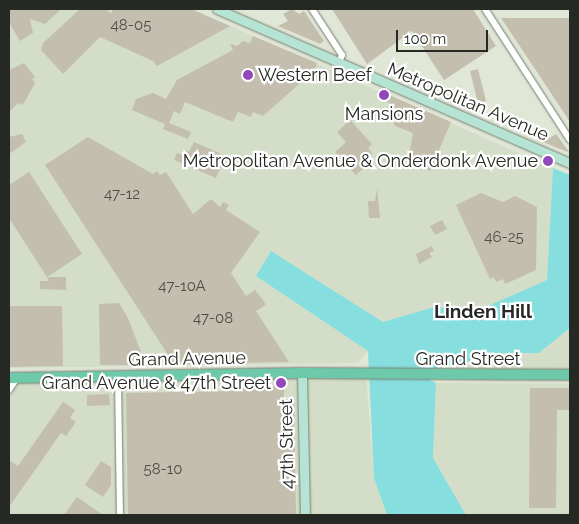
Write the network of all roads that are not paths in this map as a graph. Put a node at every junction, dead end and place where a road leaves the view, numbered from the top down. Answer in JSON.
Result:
{"nodes":[{"id":1,"x":217,"y":9,"type":"edge"},
{"id":2,"x":312,"y":9,"type":"edge"},
{"id":3,"x":485,"y":9,"type":"edge"},
{"id":4,"x":339,"y":63,"type":"junction"},
{"id":5,"x":570,"y":140,"type":"edge"},
{"id":6,"x":570,"y":163,"type":"edge"},
{"id":7,"x":302,"y":373,"type":"junction"},
{"id":8,"x":366,"y":375,"type":"joint"},
{"id":9,"x":570,"y":375,"type":"edge"},
{"id":10,"x":118,"y":376,"type":"junction"},
{"id":11,"x":13,"y":378,"type":"edge"},
{"id":12,"x":9,"y":390,"type":"edge"},
{"id":13,"x":120,"y":515,"type":"edge"},
{"id":14,"x":305,"y":515,"type":"edge"}],
"edges":[{"from":1,"to":4,"type":"main road","name":"Metropolitan Avenue"},
{"from":2,"to":4,"type":"street"},
{"from":3,"to":5,"type":"street"},
{"from":4,"to":6,"type":"main road","name":"Metropolitan Avenue"},
{"from":7,"to":8,"type":"main road","name":"Grand Avenue"},
{"from":7,"to":10,"type":"main road","name":"Grand Avenue"},
{"from":7,"to":14,"type":"main road","name":"47th Street"},
{"from":8,"to":9,"type":"main road","name":"Grand Street"},
{"from":10,"to":11,"type":"main road","name":"Grand Avenue"},
{"from":10,"to":13,"type":"street"},
{"from":11,"to":12,"type":"street"}]}
